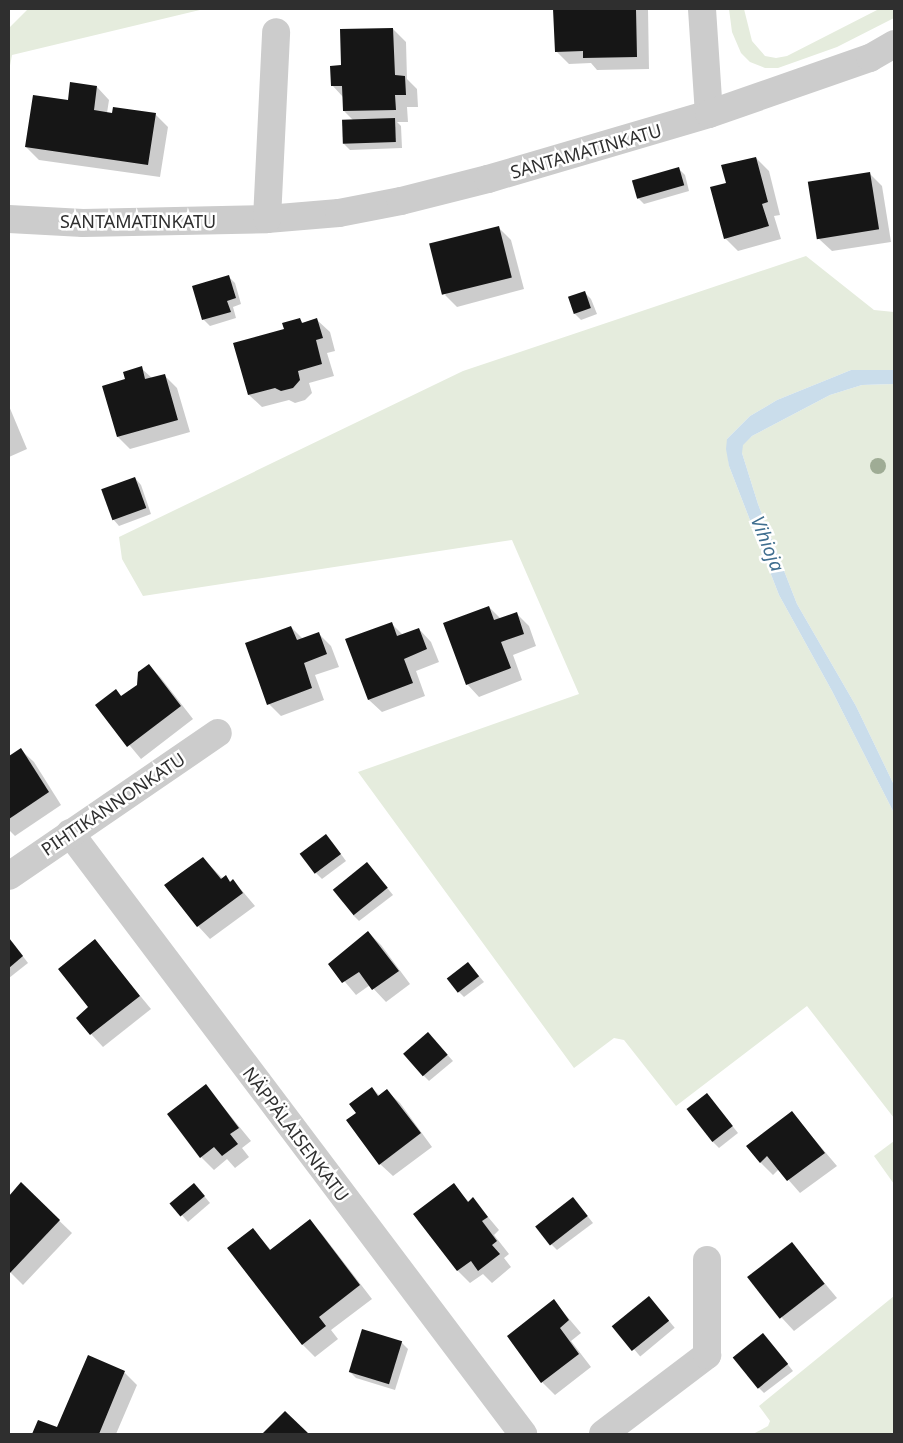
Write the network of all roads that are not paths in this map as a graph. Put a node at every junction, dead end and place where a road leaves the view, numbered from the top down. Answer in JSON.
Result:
{"nodes":[{"id":1,"x":702,"y":9,"type":"edge"},
{"id":2,"x":276,"y":32,"type":"dead end"},
{"id":3,"x":894,"y":44,"type":"edge"},
{"id":4,"x":710,"y":114,"type":"junction"},
{"id":5,"x":9,"y":219,"type":"edge"},
{"id":6,"x":266,"y":219,"type":"junction"},
{"id":7,"x":218,"y":733,"type":"dead end"},
{"id":8,"x":70,"y":833,"type":"junction"},
{"id":9,"x":9,"y":876,"type":"edge"},
{"id":10,"x":707,"y":1260,"type":"dead end"},
{"id":11,"x":523,"y":1434,"type":"edge"},
{"id":12,"x":603,"y":1434,"type":"edge"}],
"edges":[{"from":1,"to":4,"type":"street"},
{"from":2,"to":6,"type":"street"},
{"from":3,"to":4,"type":"street","name":"SANTAMATINKATU"},
{"from":4,"to":6,"type":"street","name":"SANTAMATINKATU"},
{"from":5,"to":6,"type":"street","name":"SANTAMATINKATU"},
{"from":7,"to":8,"type":"street","name":"PIHTIKANNONKATU"},
{"from":8,"to":9,"type":"street","name":"PIHTIKANNONKATU"},
{"from":8,"to":11,"type":"street","name":"NÄPPÄLAISENKATU"},
{"from":10,"to":12,"type":"street"}]}
